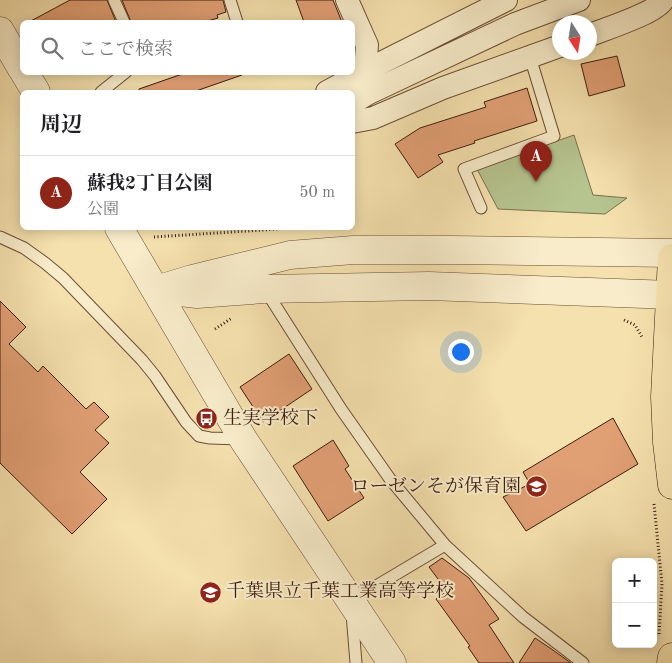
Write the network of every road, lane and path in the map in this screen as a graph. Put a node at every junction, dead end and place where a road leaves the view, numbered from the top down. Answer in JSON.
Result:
{"nodes":[{"id":1,"x":114,"y":0,"type":"edge"},
{"id":2,"x":230,"y":0,"type":"edge"},
{"id":3,"x":347,"y":0,"type":"edge"},
{"id":4,"x":506,"y":0,"type":"edge"},
{"id":5,"x":579,"y":0,"type":"edge"},
{"id":6,"x":663,"y":0,"type":"edge"},
{"id":7,"x":123,"y":20,"type":"edge"},
{"id":8,"x":236,"y":20,"type":"edge"},
{"id":9,"x":0,"y":31,"type":"edge"},
{"id":10,"x":597,"y":32,"type":"edge"},
{"id":11,"x":552,"y":49,"type":"edge"},
{"id":12,"x":530,"y":57,"type":"junction"},
{"id":13,"x":20,"y":66,"type":"edge"},
{"id":14,"x":25,"y":75,"type":"edge"},
{"id":15,"x":122,"y":75,"type":"edge"},
{"id":16,"x":362,"y":89,"type":"edge"},
{"id":17,"x":35,"y":90,"type":"edge"},
{"id":18,"x":104,"y":90,"type":"edge"},
{"id":19,"x":355,"y":121,"type":"edge"},
{"id":20,"x":481,"y":208,"type":"dead end"},
{"id":21,"x":120,"y":230,"type":"edge"},
{"id":22,"x":269,"y":230,"type":"edge"},
{"id":23,"x":0,"y":238,"type":"edge"},
{"id":24,"x":152,"y":238,"type":"dead end"},
{"id":25,"x":672,"y":254,"type":"edge"},
{"id":26,"x":672,"y":258,"type":"edge"},
{"id":27,"x":264,"y":289,"type":"junction"},
{"id":28,"x":156,"y":290,"type":"junction"},
{"id":29,"x":671,"y":295,"type":"edge"},
{"id":30,"x":233,"y":318,"type":"dead end"},
{"id":31,"x":620,"y":319,"type":"dead end"},
{"id":32,"x":215,"y":329,"type":"dead end"},
{"id":33,"x":644,"y":342,"type":"dead end"},
{"id":34,"x":243,"y":439,"type":"junction"},
{"id":35,"x":663,"y":492,"type":"edge"},
{"id":36,"x":444,"y":545,"type":"junction"},
{"id":37,"x":351,"y":601,"type":"junction"},
{"id":38,"x":667,"y":654,"type":"edge"},
{"id":39,"x":356,"y":663,"type":"edge"},
{"id":40,"x":392,"y":663,"type":"edge"},
{"id":41,"x":583,"y":663,"type":"edge"}],
"edges":[{"from":1,"to":7,"type":"lane"},
{"from":2,"to":8,"type":"lane"},
{"from":3,"to":16,"type":"street"},
{"from":4,"to":16,"type":"street"},
{"from":5,"to":16,"type":"street"},
{"from":6,"to":10,"type":"street"},
{"from":9,"to":13,"type":"street"},
{"from":11,"to":12,"type":"street"},
{"from":12,"to":19,"type":"street"},
{"from":12,"to":20,"type":"lane"},
{"from":14,"to":17,"type":"street"},
{"from":15,"to":18,"type":"lane"},
{"from":21,"to":28,"type":"street"},
{"from":22,"to":24,"type":"path"},
{"from":23,"to":34,"type":"lane"},
{"from":25,"to":28,"type":"street"},
{"from":26,"to":29,"type":"highway"},
{"from":27,"to":28,"type":"street"},
{"from":27,"to":29,"type":"street"},
{"from":27,"to":36,"type":"lane"},
{"from":28,"to":34,"type":"street"},
{"from":29,"to":35,"type":"highway"},
{"from":30,"to":32,"type":"path"},
{"from":31,"to":33,"type":"path"},
{"from":34,"to":37,"type":"street"},
{"from":35,"to":38,"type":"path"},
{"from":36,"to":37,"type":"lane"},
{"from":36,"to":41,"type":"lane"},
{"from":37,"to":39,"type":"lane"},
{"from":37,"to":40,"type":"street"}]}
